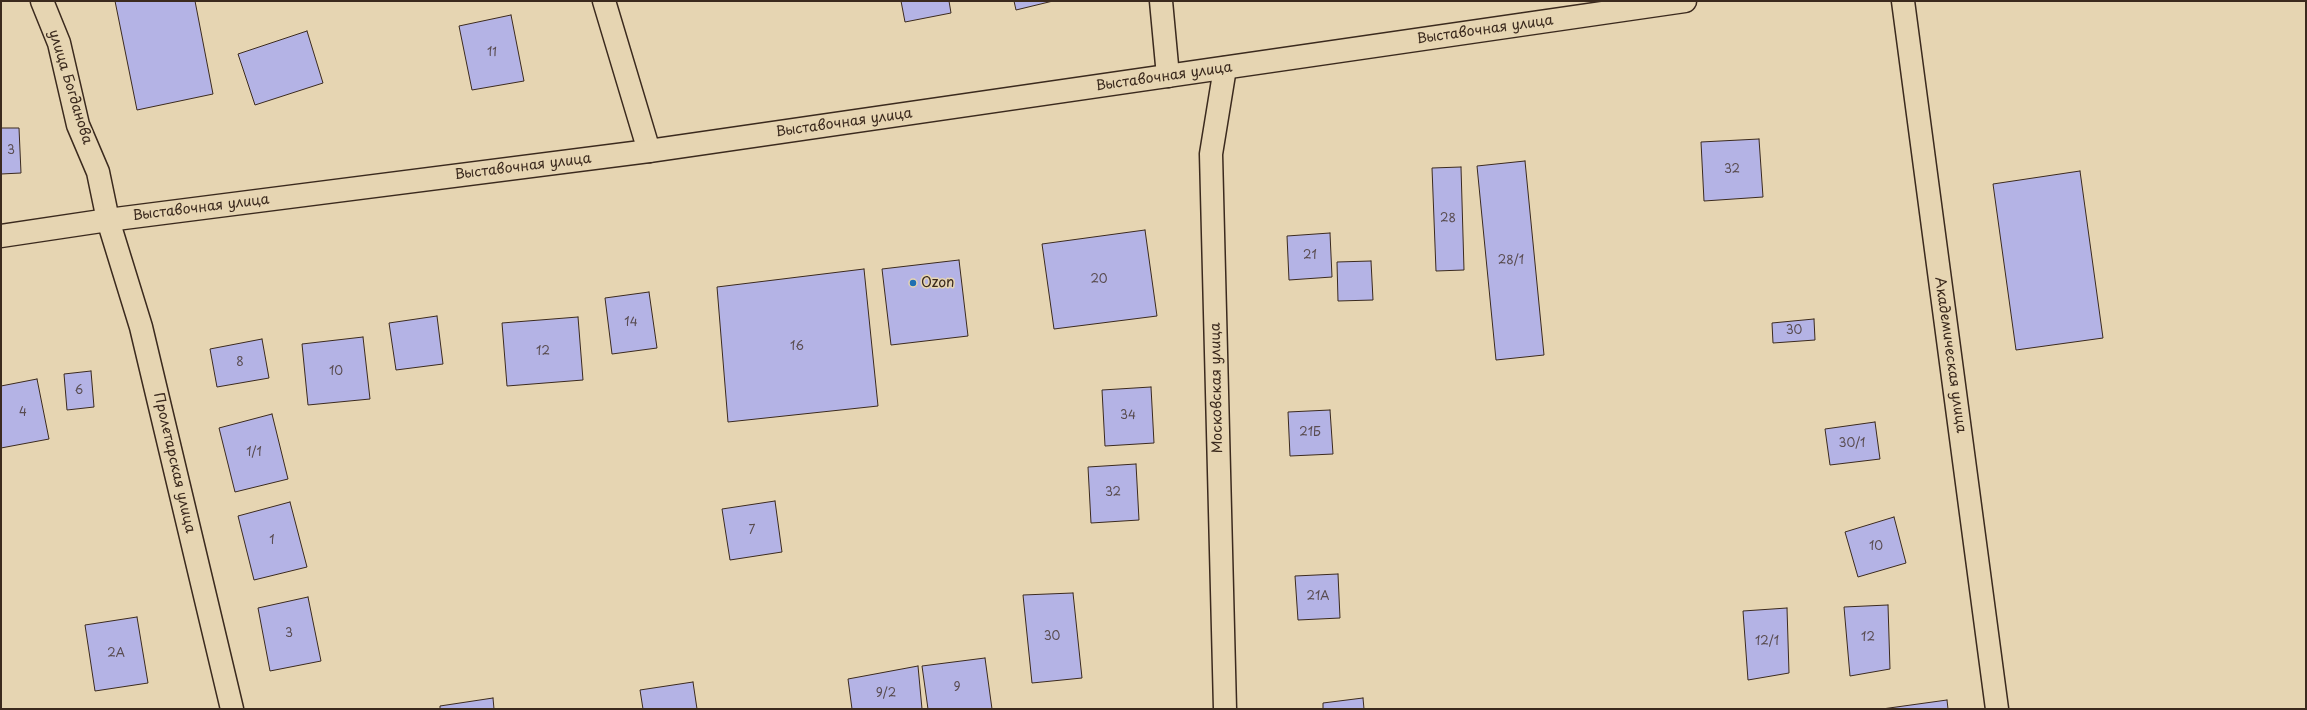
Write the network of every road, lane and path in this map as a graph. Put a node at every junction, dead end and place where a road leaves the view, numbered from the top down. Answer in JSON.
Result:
{"nodes":[{"id":1,"x":42,"y":1,"type":"edge"},
{"id":2,"x":604,"y":1,"type":"edge"},
{"id":3,"x":1161,"y":1,"type":"edge"},
{"id":4,"x":1685,"y":1,"type":"edge"},
{"id":5,"x":1903,"y":1,"type":"edge"},
{"id":6,"x":1225,"y":68,"type":"junction"},
{"id":7,"x":1168,"y":76,"type":"junction"},
{"id":8,"x":649,"y":151,"type":"junction"},
{"id":9,"x":108,"y":220,"type":"junction"},
{"id":10,"x":1,"y":236,"type":"edge"},
{"id":11,"x":232,"y":709,"type":"edge"},
{"id":12,"x":1225,"y":709,"type":"edge"},
{"id":13,"x":1997,"y":709,"type":"edge"}],
"edges":[{"from":1,"to":9,"type":"street","name":"улица Богданова"},
{"from":2,"to":8,"type":"street"},
{"from":3,"to":7,"type":"street"},
{"from":4,"to":6,"type":"street","name":"Выставочная улица"},
{"from":5,"to":13,"type":"street","name":"Академическая улица"},
{"from":6,"to":7,"type":"street","name":"Выставочная улица"},
{"from":6,"to":12,"type":"street","name":"Московская улица"},
{"from":7,"to":8,"type":"street","name":"Выставочная улица"},
{"from":8,"to":9,"type":"street","name":"Выставочная улица"},
{"from":9,"to":10,"type":"street","name":"Выставочная улица"},
{"from":9,"to":11,"type":"street","name":"Пролетарская улица"}]}
